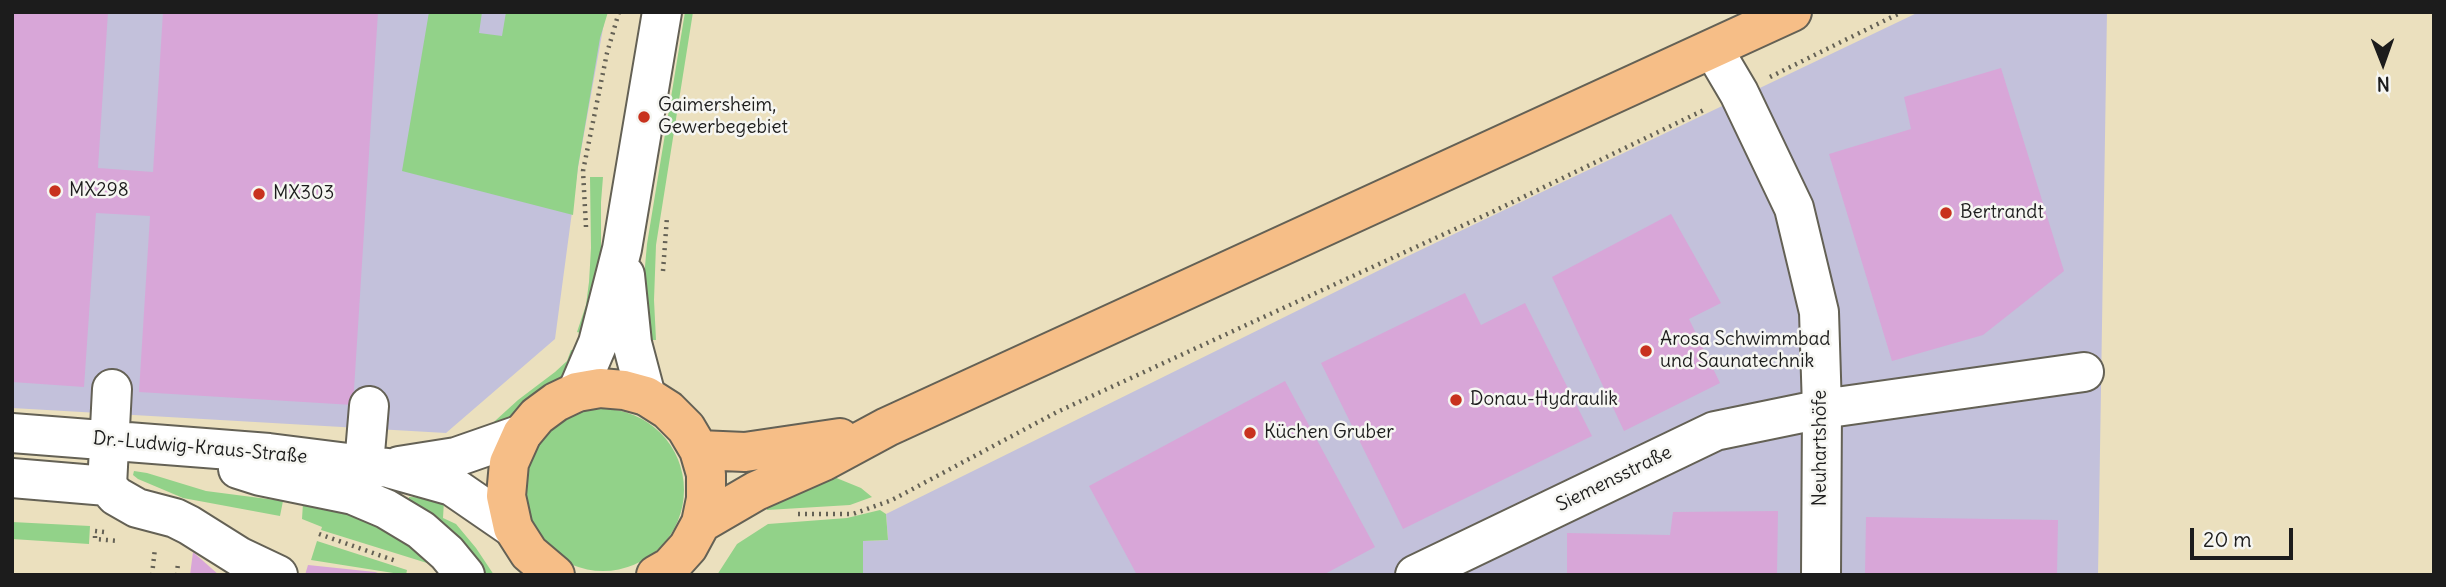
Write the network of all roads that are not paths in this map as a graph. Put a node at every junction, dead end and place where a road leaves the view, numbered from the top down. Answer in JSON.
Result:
{"nodes":[{"id":1,"x":662,"y":12,"type":"edge"},
{"id":2,"x":1791,"y":12,"type":"edge"},
{"id":3,"x":1713,"y":49,"type":"junction"},
{"id":4,"x":605,"y":245,"type":"junction"},
{"id":5,"x":2084,"y":372,"type":"dead end"},
{"id":6,"x":112,"y":389,"type":"dead end"},
{"id":7,"x":577,"y":392,"type":"junction"},
{"id":8,"x":646,"y":396,"type":"junction"},
{"id":9,"x":369,"y":406,"type":"dead end"},
{"id":10,"x":1822,"y":409,"type":"junction"},
{"id":11,"x":887,"y":428,"type":"junction"},
{"id":12,"x":12,"y":433,"type":"edge"},
{"id":13,"x":522,"y":434,"type":"junction"},
{"id":14,"x":108,"y":439,"type":"junction"},
{"id":15,"x":177,"y":446,"type":"junction"},
{"id":16,"x":699,"y":450,"type":"junction"},
{"id":17,"x":376,"y":466,"type":"junction"},
{"id":18,"x":12,"y":478,"type":"edge"},
{"id":19,"x":107,"y":486,"type":"junction"},
{"id":20,"x":701,"y":523,"type":"junction"},
{"id":21,"x":513,"y":528,"type":"junction"},
{"id":22,"x":552,"y":574,"type":"edge"},
{"id":23,"x":278,"y":575,"type":"edge"},
{"id":24,"x":465,"y":575,"type":"edge"},
{"id":25,"x":656,"y":575,"type":"edge"},
{"id":26,"x":1415,"y":575,"type":"edge"},
{"id":27,"x":1821,"y":575,"type":"edge"}],
"edges":[{"from":1,"to":4,"type":"street"},
{"from":2,"to":3,"type":"main road"},
{"from":3,"to":10,"type":"street","name":"Neuhartshöfe"},
{"from":3,"to":11,"type":"main road"},
{"from":4,"to":7,"type":"street"},
{"from":4,"to":8,"type":"street"},
{"from":5,"to":10,"type":"street","name":"Siemensstraße"},
{"from":6,"to":14,"type":"street"},
{"from":7,"to":8,"type":"main road"},
{"from":7,"to":13,"type":"main road"},
{"from":8,"to":16,"type":"main road"},
{"from":9,"to":17,"type":"street"},
{"from":10,"to":26,"type":"street","name":"Siemensstraße"},
{"from":10,"to":27,"type":"street","name":"Neuhartshöfe"},
{"from":11,"to":16,"type":"main road"},
{"from":11,"to":20,"type":"main road"},
{"from":12,"to":14,"type":"street","name":"Dr.-Ludwig-Kraus-Straße"},
{"from":13,"to":17,"type":"street","name":"Dr.-Ludwig-Kraus-Straße"},
{"from":13,"to":21,"type":"main road"},
{"from":14,"to":15,"type":"street","name":"Dr.-Ludwig-Kraus-Straße"},
{"from":14,"to":19,"type":"street"},
{"from":15,"to":17,"type":"street","name":"Dr.-Ludwig-Kraus-Straße"},
{"from":15,"to":24,"type":"street"},
{"from":16,"to":20,"type":"main road"},
{"from":17,"to":21,"type":"street","name":"Dr.-Ludwig-Kraus-Straße"},
{"from":18,"to":19,"type":"street"},
{"from":19,"to":23,"type":"street"},
{"from":20,"to":25,"type":"main road"},
{"from":21,"to":22,"type":"main road"}]}
